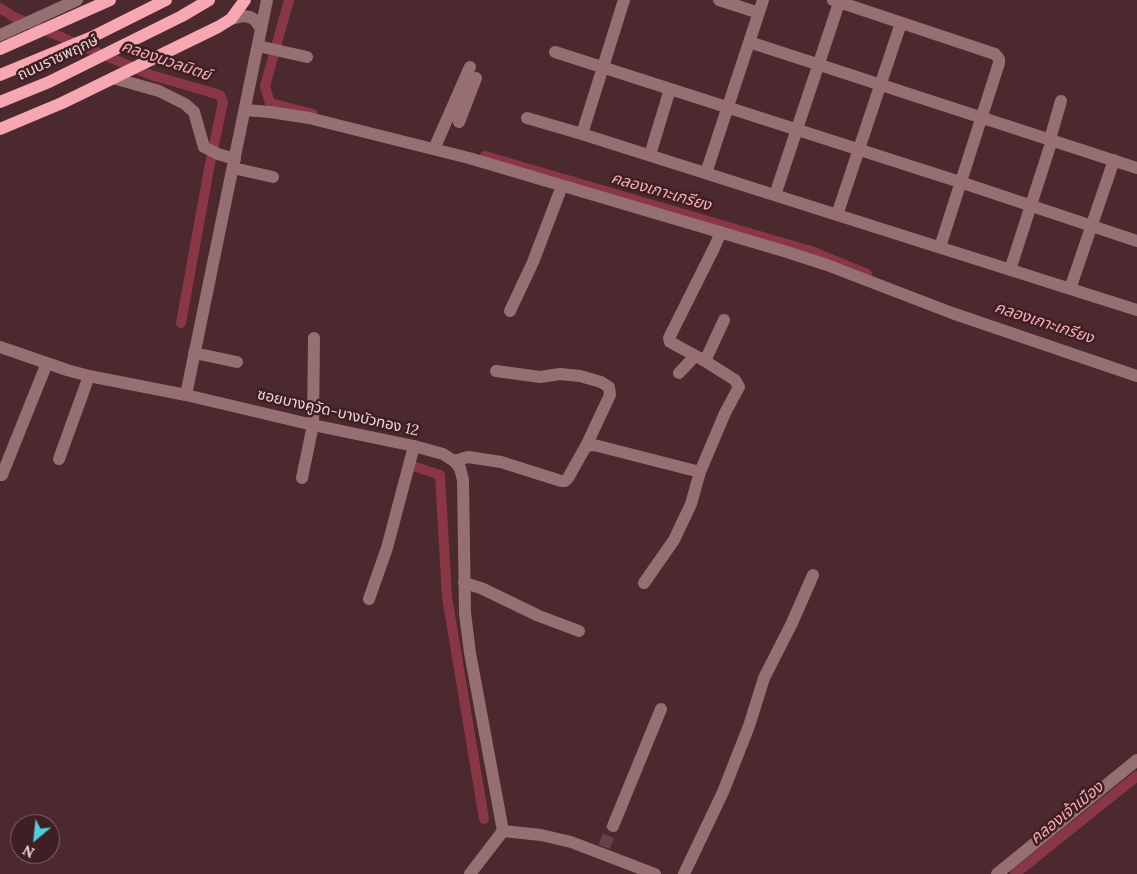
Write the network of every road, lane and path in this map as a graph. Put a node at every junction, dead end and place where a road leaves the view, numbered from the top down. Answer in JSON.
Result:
{"nodes":[{"id":1,"x":77,"y":0,"type":"edge"},
{"id":2,"x":110,"y":0,"type":"edge"},
{"id":3,"x":166,"y":0,"type":"edge"},
{"id":4,"x":209,"y":0,"type":"edge"},
{"id":5,"x":246,"y":0,"type":"edge"},
{"id":6,"x":267,"y":0,"type":"edge"},
{"id":7,"x":624,"y":0,"type":"edge"},
{"id":8,"x":718,"y":0,"type":"edge"},
{"id":9,"x":763,"y":0,"type":"edge"},
{"id":10,"x":837,"y":1,"type":"edge"},
{"id":11,"x":759,"y":13,"type":"junction"},
{"id":12,"x":231,"y":19,"type":"junction"},
{"id":13,"x":901,"y":23,"type":"junction"},
{"id":14,"x":261,"y":29,"type":"junction"},
{"id":15,"x":0,"y":34,"type":"edge"},
{"id":16,"x":749,"y":42,"type":"junction"},
{"id":17,"x":261,"y":46,"type":"junction"},
{"id":18,"x":0,"y":49,"type":"edge"},
{"id":19,"x":555,"y":52,"type":"dead end"},
{"id":20,"x":307,"y":57,"type":"dead end"},
{"id":21,"x":818,"y":64,"type":"junction"},
{"id":22,"x":602,"y":68,"type":"junction"},
{"id":23,"x":473,"y":72,"type":"dead end"},
{"id":24,"x":0,"y":75,"type":"edge"},
{"id":25,"x":113,"y":78,"type":"junction"},
{"id":26,"x":881,"y":85,"type":"junction"},
{"id":27,"x":670,"y":89,"type":"junction"},
{"id":28,"x":1062,"y":101,"type":"dead end"},
{"id":29,"x":0,"y":102,"type":"edge"},
{"id":30,"x":727,"y":108,"type":"junction"},
{"id":31,"x":245,"y":110,"type":"junction"},
{"id":32,"x":527,"y":118,"type":"dead end"},
{"id":33,"x":982,"y":118,"type":"junction"},
{"id":34,"x":0,"y":128,"type":"edge"},
{"id":35,"x":796,"y":130,"type":"junction"},
{"id":36,"x":582,"y":134,"type":"junction"},
{"id":37,"x":1051,"y":140,"type":"junction"},
{"id":38,"x":436,"y":145,"type":"junction"},
{"id":39,"x":859,"y":150,"type":"junction"},
{"id":40,"x":650,"y":155,"type":"junction"},
{"id":41,"x":1114,"y":160,"type":"junction"},
{"id":42,"x":234,"y":163,"type":"junction"},
{"id":43,"x":1137,"y":168,"type":"edge"},
{"id":44,"x":706,"y":173,"type":"junction"},
{"id":45,"x":273,"y":177,"type":"dead end"},
{"id":46,"x":960,"y":182,"type":"junction"},
{"id":47,"x":562,"y":186,"type":"junction"},
{"id":48,"x":775,"y":195,"type":"junction"},
{"id":49,"x":1030,"y":206,"type":"junction"},
{"id":50,"x":838,"y":215,"type":"junction"},
{"id":51,"x":1092,"y":226,"type":"junction"},
{"id":52,"x":720,"y":232,"type":"junction"},
{"id":53,"x":1137,"y":241,"type":"edge"},
{"id":54,"x":940,"y":247,"type":"junction"},
{"id":55,"x":1010,"y":270,"type":"junction"},
{"id":56,"x":1070,"y":289,"type":"junction"},
{"id":57,"x":1136,"y":308,"type":"edge"},
{"id":58,"x":510,"y":311,"type":"dead end"},
{"id":59,"x":724,"y":320,"type":"dead end"},
{"id":60,"x":314,"y":338,"type":"dead end"},
{"id":61,"x":0,"y":347,"type":"edge"},
{"id":62,"x":194,"y":353,"type":"junction"},
{"id":63,"x":700,"y":358,"type":"junction"},
{"id":64,"x":237,"y":362,"type":"dead end"},
{"id":65,"x":47,"y":363,"type":"junction"},
{"id":66,"x":496,"y":371,"type":"dead end"},
{"id":67,"x":679,"y":373,"type":"dead end"},
{"id":68,"x":88,"y":376,"type":"junction"},
{"id":69,"x":1137,"y":376,"type":"edge"},
{"id":70,"x":186,"y":395,"type":"junction"},
{"id":71,"x":314,"y":425,"type":"junction"},
{"id":72,"x":414,"y":446,"type":"junction"},
{"id":73,"x":586,"y":446,"type":"junction"},
{"id":74,"x":59,"y":459,"type":"dead end"},
{"id":75,"x":454,"y":461,"type":"junction"},
{"id":76,"x":700,"y":472,"type":"junction"},
{"id":77,"x":2,"y":475,"type":"dead end"},
{"id":78,"x":302,"y":478,"type":"dead end"},
{"id":79,"x":813,"y":575,"type":"dead end"},
{"id":80,"x":464,"y":583,"type":"junction"},
{"id":81,"x":644,"y":583,"type":"dead end"},
{"id":82,"x":369,"y":599,"type":"dead end"},
{"id":83,"x":580,"y":631,"type":"dead end"},
{"id":84,"x":661,"y":709,"type":"dead end"},
{"id":85,"x":1137,"y":760,"type":"edge"},
{"id":86,"x":613,"y":826,"type":"tunnel mouth"},
{"id":87,"x":503,"y":831,"type":"junction"},
{"id":88,"x":626,"y":869,"type":"edge"},
{"id":89,"x":470,"y":874,"type":"edge"},
{"id":90,"x":655,"y":874,"type":"edge"},
{"id":91,"x":684,"y":874,"type":"edge"},
{"id":92,"x":997,"y":874,"type":"edge"}],
"edges":[{"from":1,"to":15,"type":"street"},
{"from":2,"to":18,"type":"main road"},
{"from":3,"to":24,"type":"main road","name":"ถนนราชพฤกษ์"},
{"from":4,"to":29,"type":"main road","name":"ถนนราชพฤกษ์"},
{"from":5,"to":12,"type":"main road"},
{"from":6,"to":14,"type":"street"},
{"from":7,"to":22,"type":"street"},
{"from":8,"to":11,"type":"street"},
{"from":9,"to":11,"type":"street"},
{"from":10,"to":13,"type":"street"},
{"from":10,"to":21,"type":"street"},
{"from":11,"to":16,"type":"street"},
{"from":12,"to":14,"type":"street"},
{"from":12,"to":25,"type":"main road"},
{"from":13,"to":26,"type":"street"},
{"from":13,"to":33,"type":"street"},
{"from":14,"to":17,"type":"street"},
{"from":16,"to":21,"type":"street"},
{"from":16,"to":30,"type":"street"},
{"from":17,"to":20,"type":"street"},
{"from":17,"to":31,"type":"street"},
{"from":19,"to":22,"type":"street"},
{"from":21,"to":26,"type":"street"},
{"from":21,"to":35,"type":"street"},
{"from":22,"to":27,"type":"street"},
{"from":22,"to":36,"type":"street"},
{"from":23,"to":38,"type":"street"},
{"from":25,"to":34,"type":"main road"},
{"from":25,"to":42,"type":"street"},
{"from":26,"to":33,"type":"street"},
{"from":26,"to":39,"type":"street"},
{"from":27,"to":30,"type":"street"},
{"from":27,"to":40,"type":"street"},
{"from":28,"to":37,"type":"street"},
{"from":30,"to":35,"type":"street"},
{"from":30,"to":44,"type":"street"},
{"from":31,"to":38,"type":"street"},
{"from":31,"to":42,"type":"street"},
{"from":32,"to":36,"type":"street"},
{"from":33,"to":37,"type":"street"},
{"from":33,"to":46,"type":"street"},
{"from":35,"to":39,"type":"street"},
{"from":35,"to":48,"type":"street"},
{"from":36,"to":40,"type":"street"},
{"from":37,"to":41,"type":"street"},
{"from":37,"to":49,"type":"street"},
{"from":38,"to":47,"type":"street"},
{"from":39,"to":46,"type":"street"},
{"from":39,"to":50,"type":"street"},
{"from":40,"to":44,"type":"street"},
{"from":41,"to":43,"type":"street"},
{"from":41,"to":51,"type":"street"},
{"from":42,"to":45,"type":"street"},
{"from":42,"to":62,"type":"street"},
{"from":44,"to":48,"type":"street"},
{"from":46,"to":49,"type":"street"},
{"from":46,"to":54,"type":"street"},
{"from":47,"to":52,"type":"street"},
{"from":47,"to":58,"type":"street"},
{"from":48,"to":50,"type":"street"},
{"from":49,"to":51,"type":"street"},
{"from":49,"to":55,"type":"street"},
{"from":50,"to":54,"type":"street"},
{"from":51,"to":53,"type":"street"},
{"from":51,"to":56,"type":"street"},
{"from":52,"to":63,"type":"street"},
{"from":52,"to":69,"type":"street"},
{"from":54,"to":55,"type":"street"},
{"from":55,"to":56,"type":"street"},
{"from":56,"to":57,"type":"street"},
{"from":59,"to":63,"type":"street"},
{"from":60,"to":71,"type":"street"},
{"from":61,"to":65,"type":"street","name":"ซอยบางคูวัด-บางบัวทอง 12"},
{"from":62,"to":64,"type":"street"},
{"from":62,"to":70,"type":"street"},
{"from":63,"to":67,"type":"street"},
{"from":63,"to":76,"type":"street"},
{"from":65,"to":68,"type":"street","name":"ซอยบางคูวัด-บางบัวทอง 12"},
{"from":65,"to":77,"type":"street"},
{"from":66,"to":73,"type":"street"},
{"from":68,"to":70,"type":"street","name":"ซอยบางคูวัด-บางบัวทอง 12"},
{"from":68,"to":74,"type":"street"},
{"from":70,"to":71,"type":"street","name":"ซอยบางคูวัด-บางบัวทอง 12"},
{"from":71,"to":72,"type":"street","name":"ซอยบางคูวัด-บางบัวทอง 12"},
{"from":71,"to":78,"type":"street"},
{"from":72,"to":75,"type":"street","name":"ซอยบางคูวัด-บางบัวทอง 12"},
{"from":72,"to":82,"type":"street"},
{"from":73,"to":75,"type":"street"},
{"from":73,"to":76,"type":"street"},
{"from":75,"to":80,"type":"street"},
{"from":76,"to":81,"type":"street"},
{"from":79,"to":91,"type":"street"},
{"from":80,"to":83,"type":"street"},
{"from":80,"to":87,"type":"street"},
{"from":84,"to":86,"type":"street"},
{"from":85,"to":92,"type":"street"},
{"from":87,"to":88,"type":"street"},
{"from":87,"to":89,"type":"street"},
{"from":88,"to":90,"type":"street"}]}
